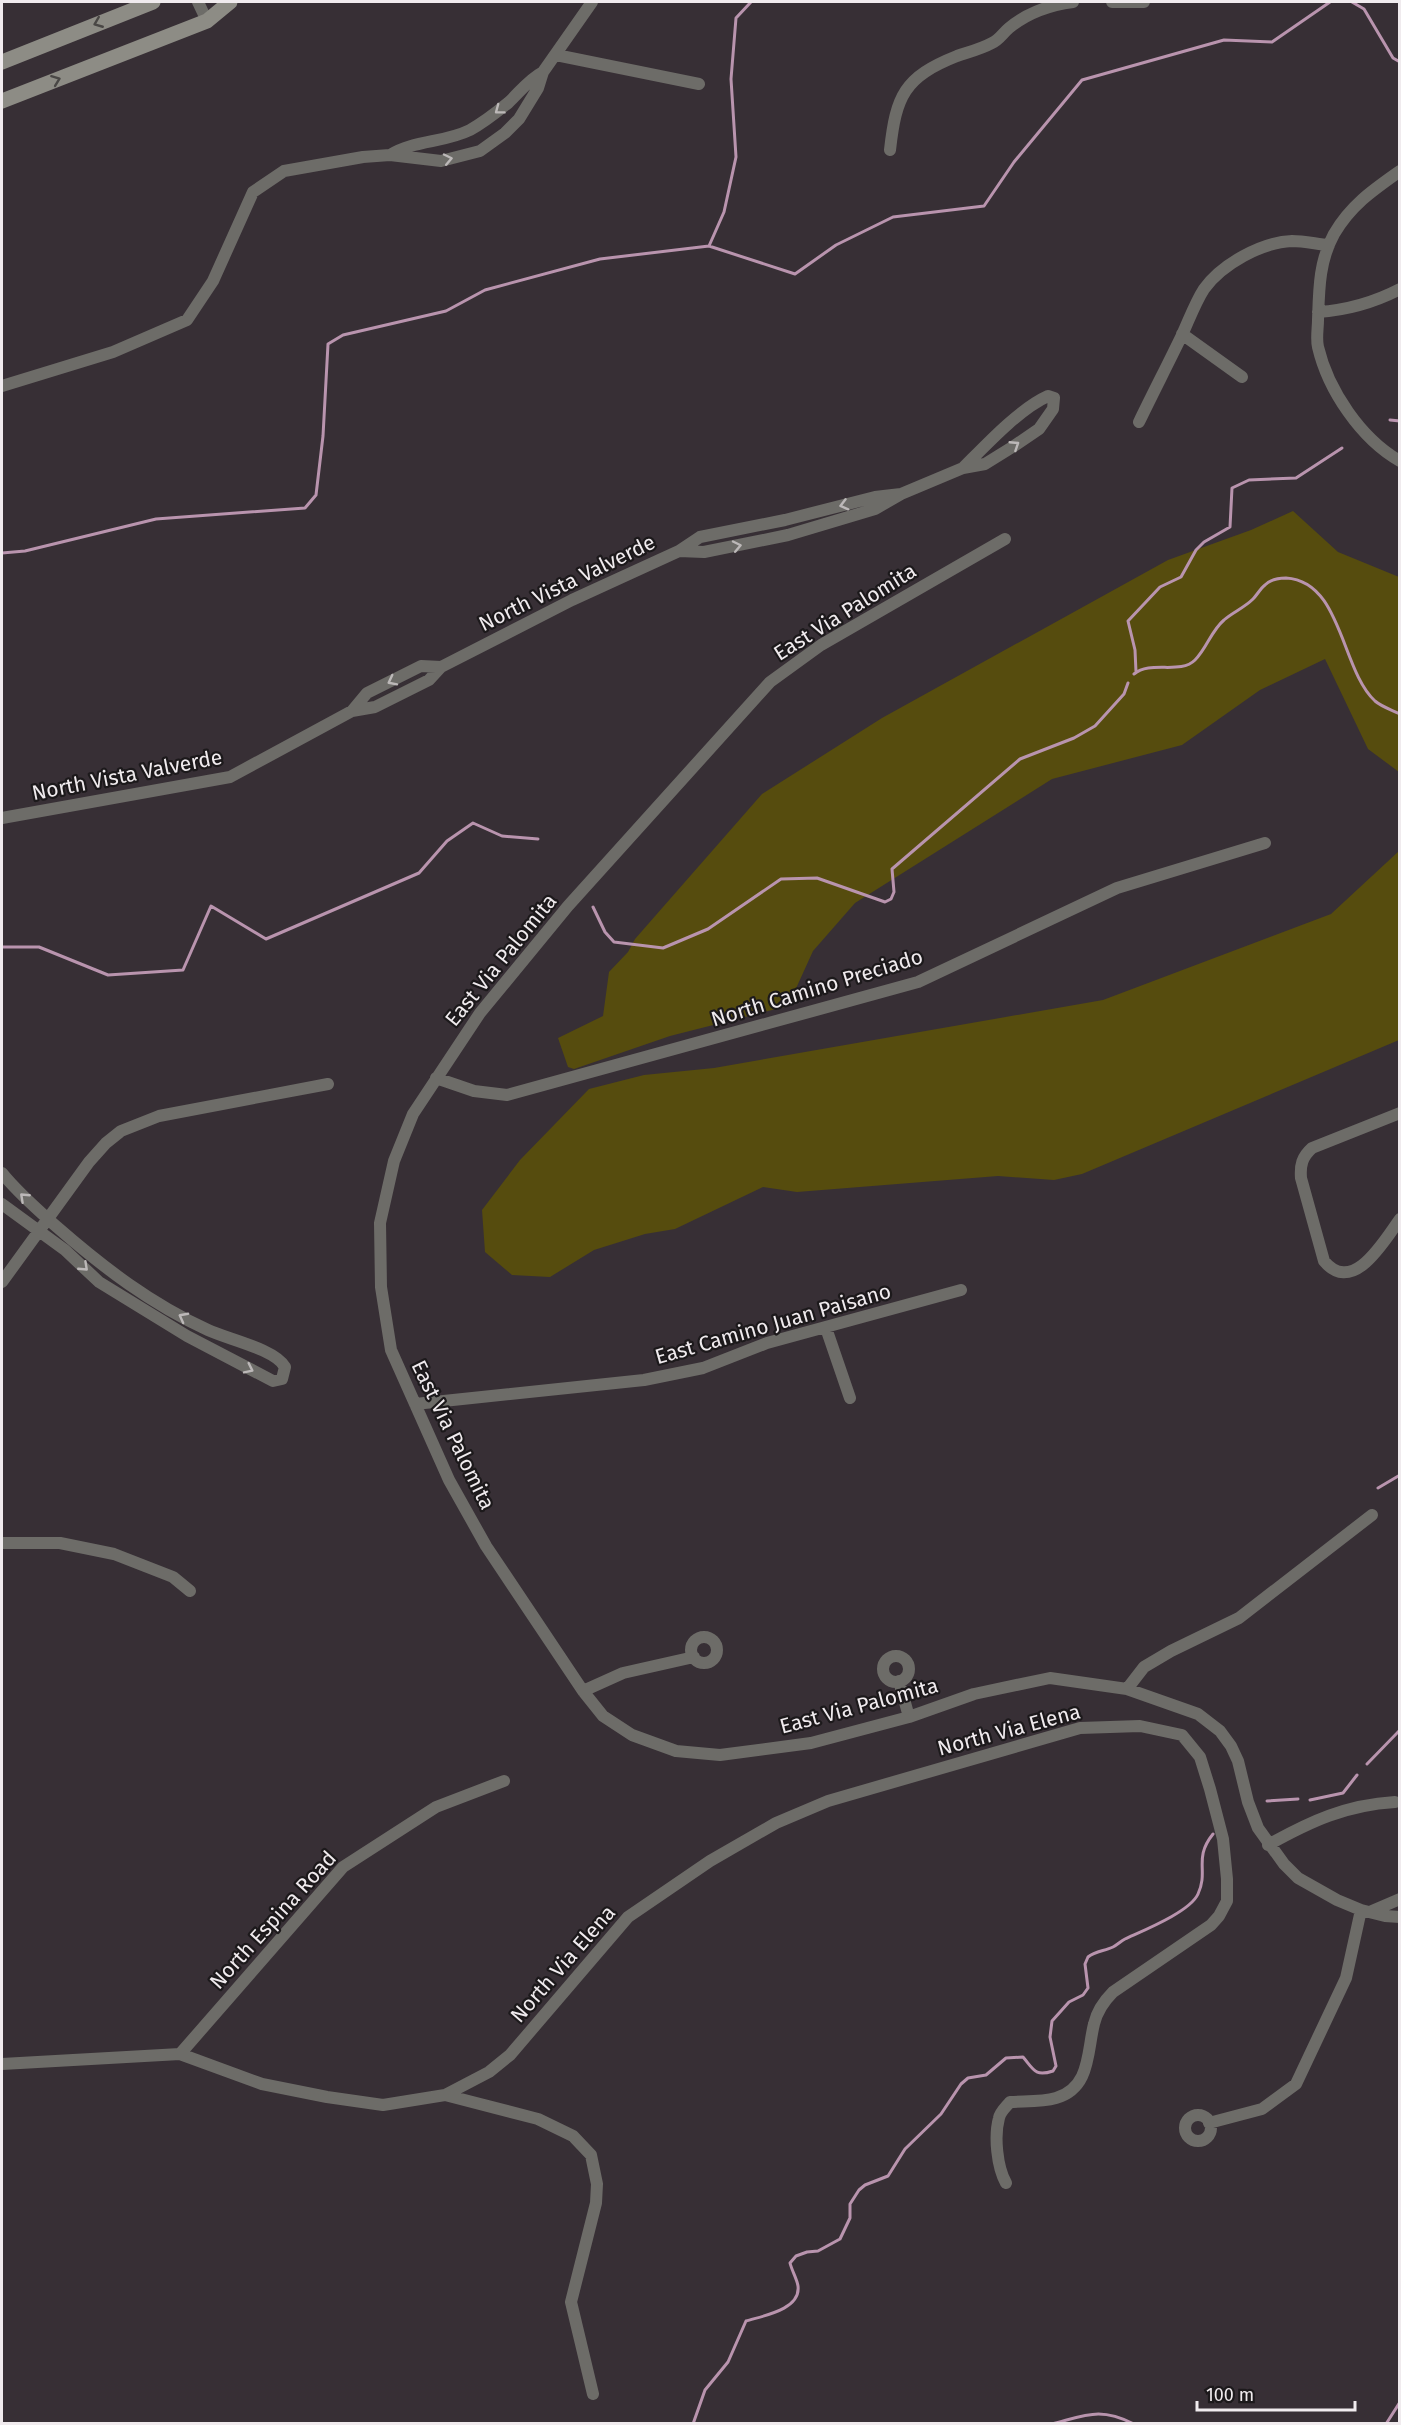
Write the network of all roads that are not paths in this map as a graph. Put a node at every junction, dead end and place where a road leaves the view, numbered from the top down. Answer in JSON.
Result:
{"nodes":[{"id":1,"x":153,"y":2,"type":"edge"},
{"id":2,"x":198,"y":2,"type":"edge"},
{"id":3,"x":230,"y":2,"type":"edge"},
{"id":4,"x":592,"y":2,"type":"edge"},
{"id":5,"x":1073,"y":2,"type":"edge"},
{"id":6,"x":1112,"y":2,"type":"edge"},
{"id":7,"x":1144,"y":2,"type":"edge"},
{"id":8,"x":207,"y":21,"type":"junction"},
{"id":9,"x":556,"y":55,"type":"junction"},
{"id":10,"x":2,"y":62,"type":"edge"},
{"id":11,"x":543,"y":72,"type":"junction"},
{"id":12,"x":699,"y":84,"type":"dead end"},
{"id":13,"x":2,"y":101,"type":"edge"},
{"id":14,"x":890,"y":150,"type":"dead end"},
{"id":15,"x":390,"y":155,"type":"junction"},
{"id":16,"x":1400,"y":171,"type":"edge"},
{"id":17,"x":1329,"y":245,"type":"junction"},
{"id":18,"x":1400,"y":289,"type":"edge"},
{"id":19,"x":1318,"y":312,"type":"junction"},
{"id":20,"x":1182,"y":334,"type":"junction"},
{"id":21,"x":1242,"y":377,"type":"dead end"},
{"id":22,"x":2,"y":386,"type":"edge"},
{"id":23,"x":1139,"y":422,"type":"dead end"},
{"id":24,"x":1400,"y":461,"type":"edge"},
{"id":25,"x":963,"y":468,"type":"junction"},
{"id":26,"x":1005,"y":539,"type":"dead end"},
{"id":27,"x":2,"y":818,"type":"edge"},
{"id":28,"x":1265,"y":843,"type":"dead end"},
{"id":29,"x":436,"y":1078,"type":"junction"},
{"id":30,"x":328,"y":1084,"type":"dead end"},
{"id":31,"x":1400,"y":1113,"type":"edge"},
{"id":32,"x":2,"y":1173,"type":"edge"},
{"id":33,"x":2,"y":1204,"type":"edge"},
{"id":34,"x":48,"y":1219,"type":"junction"},
{"id":35,"x":1400,"y":1219,"type":"edge"},
{"id":36,"x":38,"y":1231,"type":"junction"},
{"id":37,"x":2,"y":1282,"type":"edge"},
{"id":38,"x":961,"y":1290,"type":"dead end"},
{"id":39,"x":826,"y":1328,"type":"junction"},
{"id":40,"x":850,"y":1398,"type":"dead end"},
{"id":41,"x":415,"y":1404,"type":"junction"},
{"id":42,"x":1371,"y":1515,"type":"dead end"},
{"id":43,"x":2,"y":1543,"type":"edge"},
{"id":44,"x":190,"y":1591,"type":"dead end"},
{"id":45,"x":694,"y":1657,"type":"dead end"},
{"id":46,"x":899,"y":1681,"type":"dead end"},
{"id":47,"x":1127,"y":1689,"type":"junction"},
{"id":48,"x":584,"y":1691,"type":"junction"},
{"id":49,"x":909,"y":1717,"type":"junction"},
{"id":50,"x":504,"y":1781,"type":"dead end"},
{"id":51,"x":1395,"y":1802,"type":"dead end"},
{"id":52,"x":1269,"y":1845,"type":"junction"},
{"id":53,"x":1400,"y":1899,"type":"edge"},
{"id":54,"x":1366,"y":1911,"type":"junction"},
{"id":55,"x":1400,"y":1917,"type":"edge"},
{"id":56,"x":180,"y":2054,"type":"junction"},
{"id":57,"x":2,"y":2064,"type":"edge"},
{"id":58,"x":445,"y":2095,"type":"junction"},
{"id":59,"x":1209,"y":2123,"type":"dead end"},
{"id":60,"x":1006,"y":2183,"type":"dead end"},
{"id":61,"x":593,"y":2394,"type":"dead end"}],
"edges":[{"from":1,"to":10,"type":"main road","one_way":true},
{"from":2,"to":8,"type":"street"},
{"from":3,"to":8,"type":"main road"},
{"from":4,"to":9,"type":"street"},
{"from":5,"to":14,"type":"street"},
{"from":6,"to":7,"type":"street"},
{"from":13,"to":8,"type":"main road","one_way":true},
{"from":9,"to":11,"type":"street"},
{"from":9,"to":12,"type":"street"},
{"from":11,"to":15,"type":"street","one_way":true},
{"from":15,"to":11,"type":"street","one_way":true},
{"from":15,"to":22,"type":"street"},
{"from":16,"to":17,"type":"street"},
{"from":17,"to":19,"type":"street"},
{"from":17,"to":20,"type":"street"},
{"from":18,"to":19,"type":"street"},
{"from":19,"to":24,"type":"street"},
{"from":20,"to":21,"type":"street"},
{"from":20,"to":23,"type":"street"},
{"from":25,"to":25,"type":"street","name":"North Vista Valverde","one_way":true},
{"from":25,"to":27,"type":"street","name":"North Vista Valverde"},
{"from":26,"to":29,"type":"street","name":"East Via Palomita"},
{"from":28,"to":29,"type":"street","name":"North Camino Preciado"},
{"from":29,"to":41,"type":"street","name":"East Via Palomita"},
{"from":30,"to":34,"type":"street"},
{"from":31,"to":35,"type":"street"},
{"from":34,"to":32,"type":"street","one_way":true},
{"from":33,"to":36,"type":"street"},
{"from":34,"to":36,"type":"street"},
{"from":36,"to":34,"type":"street","one_way":true},
{"from":36,"to":37,"type":"street"},
{"from":38,"to":39,"type":"street","name":"East Camino Juan Paisano"},
{"from":39,"to":40,"type":"street"},
{"from":39,"to":41,"type":"street","name":"East Camino Juan Paisano"},
{"from":41,"to":48,"type":"street","name":"East Via Palomita"},
{"from":42,"to":47,"type":"street"},
{"from":43,"to":44,"type":"street"},
{"from":45,"to":48,"type":"street"},
{"from":46,"to":49,"type":"street"},
{"from":47,"to":49,"type":"street","name":"East Via Palomita"},
{"from":47,"to":52,"type":"street","name":"East Via Palomita"},
{"from":48,"to":49,"type":"street","name":"East Via Palomita"},
{"from":50,"to":56,"type":"street","name":"North Espina Road"},
{"from":51,"to":52,"type":"street"},
{"from":52,"to":54,"type":"street","name":"East Via Palomita"},
{"from":53,"to":54,"type":"street"},
{"from":54,"to":55,"type":"street","name":"East Via Palomita"},
{"from":54,"to":59,"type":"street"},
{"from":56,"to":57,"type":"street"},
{"from":56,"to":58,"type":"street"},
{"from":58,"to":60,"type":"street","name":"North Via Elena"},
{"from":58,"to":61,"type":"street"}]}
